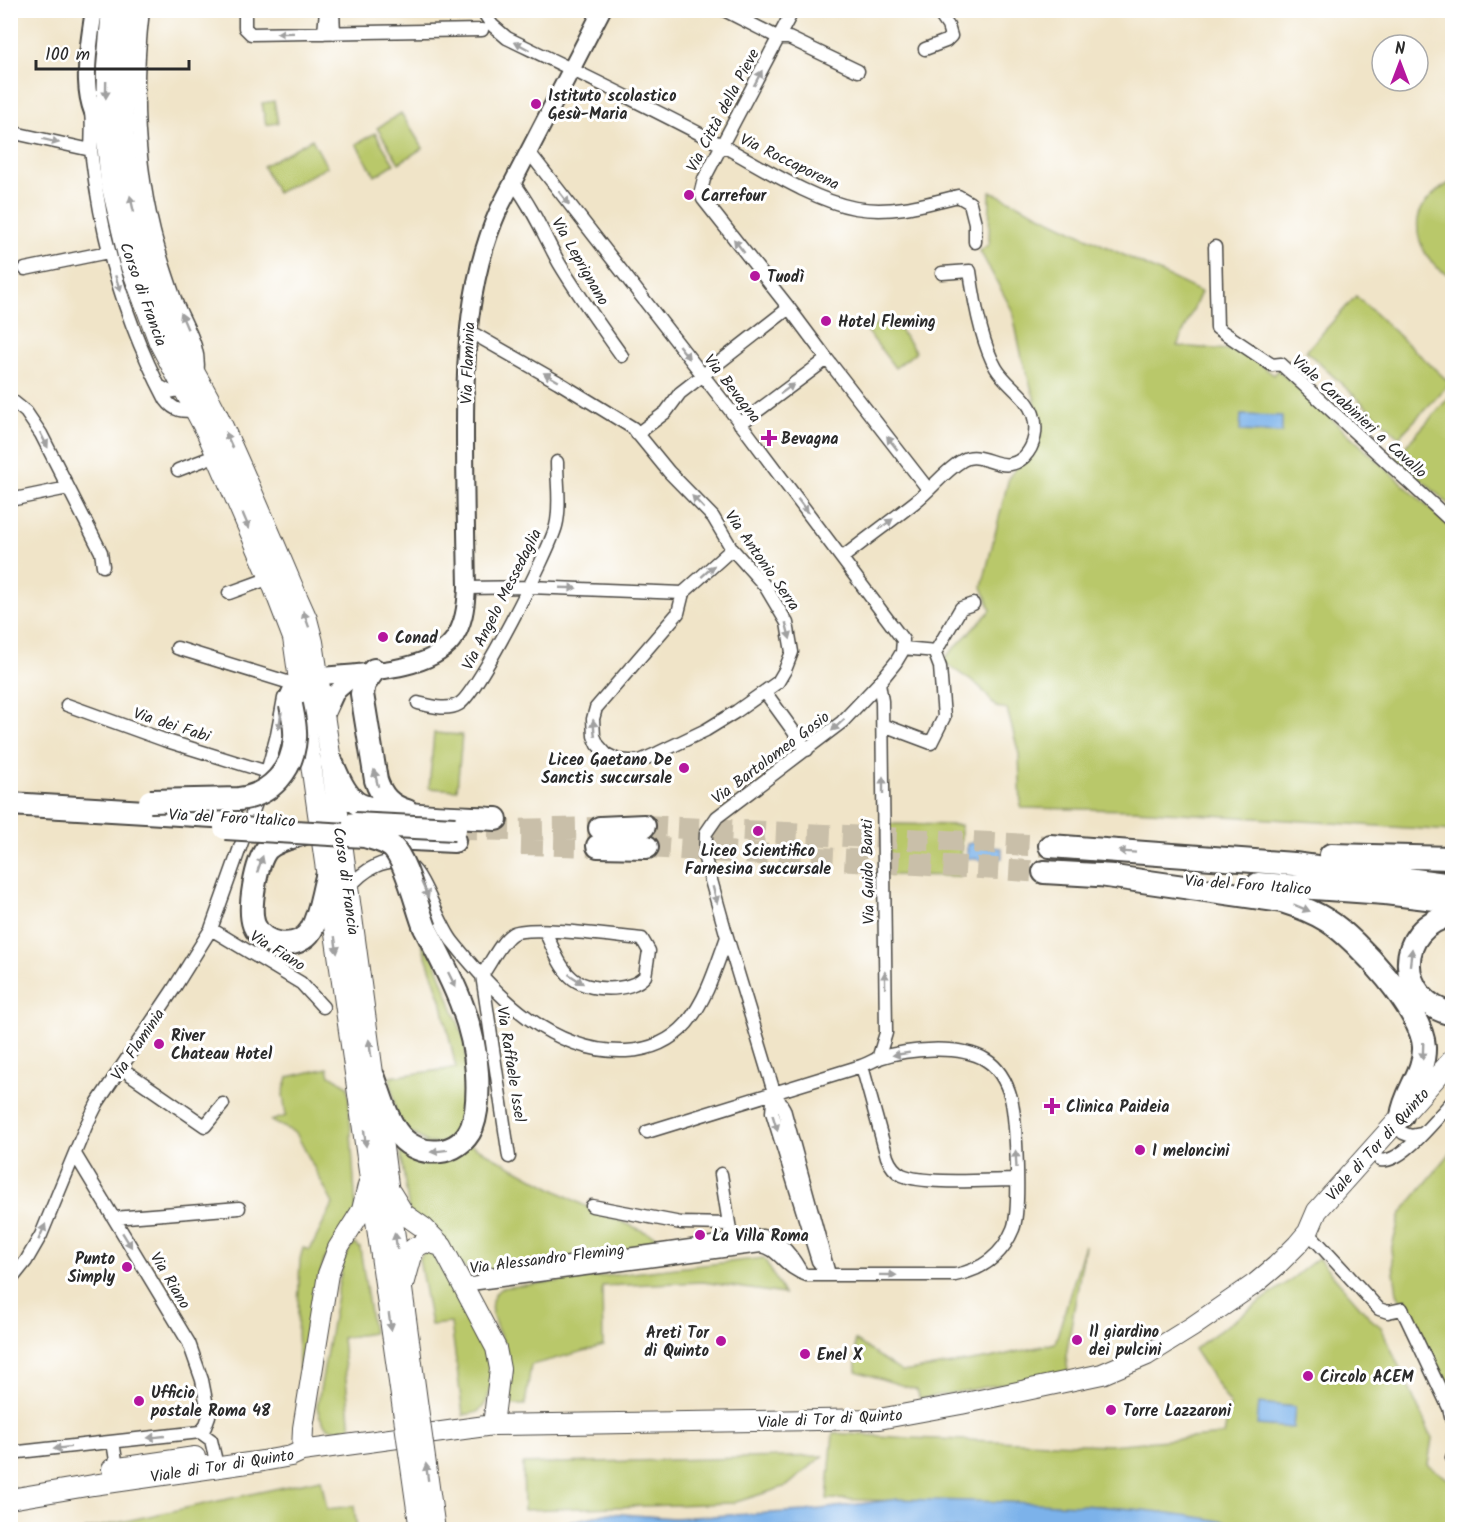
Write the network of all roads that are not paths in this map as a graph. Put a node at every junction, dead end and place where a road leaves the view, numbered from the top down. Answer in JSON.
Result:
{"nodes":[{"id":1,"x":94,"y":10,"type":"edge"},
{"id":2,"x":112,"y":10,"type":"edge"},
{"id":3,"x":129,"y":10,"type":"edge"},
{"id":4,"x":143,"y":10,"type":"edge"},
{"id":5,"x":245,"y":10,"type":"edge"},
{"id":6,"x":326,"y":10,"type":"edge"},
{"id":7,"x":333,"y":10,"type":"edge"},
{"id":8,"x":482,"y":10,"type":"edge"},
{"id":9,"x":602,"y":10,"type":"edge"},
{"id":10,"x":724,"y":10,"type":"edge"},
{"id":11,"x":793,"y":10,"type":"edge"},
{"id":12,"x":937,"y":10,"type":"edge"},
{"id":13,"x":482,"y":30,"type":"dead end"},
{"id":14,"x":329,"y":33,"type":"junction"},
{"id":15,"x":779,"y":38,"type":"junction"},
{"id":16,"x":925,"y":49,"type":"dead end"},
{"id":17,"x":572,"y":70,"type":"junction"},
{"id":18,"x":858,"y":71,"type":"dead end"},
{"id":19,"x":137,"y":110,"type":"junction"},
{"id":20,"x":91,"y":111,"type":"junction"},
{"id":21,"x":115,"y":129,"type":"junction"},
{"id":22,"x":10,"y":132,"type":"edge"},
{"id":23,"x":722,"y":146,"type":"junction"},
{"id":24,"x":91,"y":150,"type":"junction"},
{"id":25,"x":529,"y":152,"type":"junction"},
{"id":26,"x":126,"y":171,"type":"junction"},
{"id":27,"x":513,"y":182,"type":"junction"},
{"id":28,"x":99,"y":207,"type":"junction"},
{"id":29,"x":975,"y":242,"type":"dead end"},
{"id":30,"x":1215,"y":247,"type":"dead end"},
{"id":31,"x":108,"y":252,"type":"junction"},
{"id":32,"x":25,"y":269,"type":"dead end"},
{"id":33,"x":942,"y":273,"type":"dead end"},
{"id":34,"x":789,"y":308,"type":"junction"},
{"id":35,"x":467,"y":330,"type":"junction"},
{"id":36,"x":622,"y":356,"type":"dead end"},
{"id":37,"x":827,"y":359,"type":"junction"},
{"id":38,"x":702,"y":375,"type":"junction"},
{"id":39,"x":190,"y":383,"type":"junction"},
{"id":40,"x":159,"y":386,"type":"junction"},
{"id":41,"x":10,"y":399,"type":"edge"},
{"id":42,"x":195,"y":410,"type":"junction"},
{"id":43,"x":740,"y":424,"type":"junction"},
{"id":44,"x":637,"y":434,"type":"junction"},
{"id":45,"x":217,"y":455,"type":"junction"},
{"id":46,"x":557,"y":462,"type":"dead end"},
{"id":47,"x":178,"y":470,"type":"dead end"},
{"id":48,"x":68,"y":488,"type":"junction"},
{"id":49,"x":928,"y":489,"type":"junction"},
{"id":50,"x":10,"y":500,"type":"edge"},
{"id":51,"x":1452,"y":522,"type":"edge"},
{"id":52,"x":732,"y":549,"type":"junction"},
{"id":53,"x":842,"y":558,"type":"junction"},
{"id":54,"x":103,"y":566,"type":"dead end"},
{"id":55,"x":270,"y":578,"type":"junction"},
{"id":56,"x":529,"y":587,"type":"junction"},
{"id":57,"x":467,"y":588,"type":"junction"},
{"id":58,"x":229,"y":593,"type":"dead end"},
{"id":59,"x":683,"y":593,"type":"junction"},
{"id":60,"x":973,"y":604,"type":"dead end"},
{"id":61,"x":177,"y":648,"type":"dead end"},
{"id":62,"x":903,"y":648,"type":"junction"},
{"id":63,"x":934,"y":651,"type":"junction"},
{"id":64,"x":366,"y":672,"type":"junction"},
{"id":65,"x":301,"y":679,"type":"junction"},
{"id":66,"x":879,"y":683,"type":"junction"},
{"id":67,"x":765,"y":692,"type":"junction"},
{"id":68,"x":418,"y":703,"type":"dead end"},
{"id":69,"x":68,"y":705,"type":"dead end"},
{"id":70,"x":324,"y":718,"type":"junction"},
{"id":71,"x":882,"y":725,"type":"junction"},
{"id":72,"x":807,"y":750,"type":"junction"},
{"id":73,"x":331,"y":761,"type":"junction"},
{"id":74,"x":267,"y":772,"type":"junction"},
{"id":75,"x":303,"y":778,"type":"junction"},
{"id":76,"x":10,"y":804,"type":"edge"},
{"id":77,"x":257,"y":804,"type":"junction"},
{"id":78,"x":79,"y":808,"type":"junction"},
{"id":79,"x":417,"y":814,"type":"junction"},
{"id":80,"x":10,"y":817,"type":"edge"},
{"id":81,"x":496,"y":819,"type":"dead end"},
{"id":82,"x":227,"y":822,"type":"junction"},
{"id":83,"x":305,"y":834,"type":"junction"},
{"id":84,"x":365,"y":836,"type":"junction"},
{"id":85,"x":599,"y":837,"type":"tunnel mouth"},
{"id":86,"x":646,"y":837,"type":"tunnel mouth"},
{"id":87,"x":1050,"y":846,"type":"tunnel mouth"},
{"id":88,"x":1452,"y":858,"type":"edge"},
{"id":89,"x":1044,"y":872,"type":"tunnel mouth"},
{"id":90,"x":1100,"y":875,"type":"junction"},
{"id":91,"x":1394,"y":875,"type":"junction"},
{"id":92,"x":327,"y":877,"type":"junction"},
{"id":93,"x":348,"y":889,"type":"junction"},
{"id":94,"x":1445,"y":892,"type":"edge"},
{"id":95,"x":1452,"y":915,"type":"edge"},
{"id":96,"x":211,"y":929,"type":"junction"},
{"id":97,"x":545,"y":931,"type":"junction"},
{"id":98,"x":727,"y":938,"type":"junction"},
{"id":99,"x":482,"y":975,"type":"junction"},
{"id":100,"x":323,"y":1007,"type":"dead end"},
{"id":101,"x":1452,"y":1014,"type":"edge"},
{"id":102,"x":878,"y":1059,"type":"junction"},
{"id":103,"x":1452,"y":1060,"type":"edge"},
{"id":104,"x":862,"y":1066,"type":"junction"},
{"id":105,"x":121,"y":1068,"type":"junction"},
{"id":106,"x":374,"y":1078,"type":"junction"},
{"id":107,"x":1452,"y":1078,"type":"edge"},
{"id":108,"x":774,"y":1092,"type":"junction"},
{"id":109,"x":1452,"y":1102,"type":"edge"},
{"id":110,"x":223,"y":1104,"type":"dead end"},
{"id":111,"x":1409,"y":1128,"type":"junction"},
{"id":112,"x":647,"y":1132,"type":"dead end"},
{"id":113,"x":75,"y":1154,"type":"junction"},
{"id":114,"x":509,"y":1157,"type":"dead end"},
{"id":115,"x":369,"y":1168,"type":"junction"},
{"id":116,"x":721,"y":1174,"type":"dead end"},
{"id":117,"x":1016,"y":1180,"type":"junction"},
{"id":118,"x":389,"y":1189,"type":"junction"},
{"id":119,"x":592,"y":1206,"type":"dead end"},
{"id":120,"x":239,"y":1208,"type":"dead end"},
{"id":121,"x":114,"y":1218,"type":"junction"},
{"id":122,"x":729,"y":1224,"type":"junction"},
{"id":123,"x":1308,"y":1232,"type":"junction"},
{"id":124,"x":344,"y":1240,"type":"junction"},
{"id":125,"x":731,"y":1240,"type":"junction"},
{"id":126,"x":442,"y":1246,"type":"junction"},
{"id":127,"x":382,"y":1264,"type":"junction"},
{"id":128,"x":801,"y":1274,"type":"junction"},
{"id":129,"x":829,"y":1275,"type":"junction"},
{"id":130,"x":10,"y":1281,"type":"edge"},
{"id":131,"x":463,"y":1284,"type":"junction"},
{"id":132,"x":403,"y":1292,"type":"junction"},
{"id":133,"x":410,"y":1409,"type":"junction"},
{"id":134,"x":1452,"y":1421,"type":"edge"},
{"id":135,"x":492,"y":1425,"type":"junction"},
{"id":136,"x":200,"y":1432,"type":"junction"},
{"id":137,"x":113,"y":1442,"type":"junction"},
{"id":138,"x":302,"y":1451,"type":"junction"},
{"id":139,"x":10,"y":1453,"type":"edge"},
{"id":140,"x":214,"y":1455,"type":"junction"},
{"id":141,"x":118,"y":1474,"type":"junction"},
{"id":142,"x":142,"y":1478,"type":"junction"},
{"id":143,"x":10,"y":1489,"type":"edge"},
{"id":144,"x":10,"y":1499,"type":"edge"},
{"id":145,"x":420,"y":1530,"type":"edge"},
{"id":146,"x":435,"y":1530,"type":"edge"}],
"edges":[{"from":1,"to":20,"type":"street","name":"Corso di Francia"},
{"from":2,"to":21,"type":"main road","name":"Corso di Francia","one_way":true},
{"from":3,"to":21,"type":"main road","name":"Corso di Francia"},
{"from":4,"to":19,"type":"street","name":"Corso di Francia"},
{"from":14,"to":5,"type":"street","one_way":true},
{"from":6,"to":14,"type":"street"},
{"from":7,"to":14,"type":"street"},
{"from":17,"to":8,"type":"street","name":"Via Roccaporena","one_way":true},
{"from":9,"to":17,"type":"street","name":"Via Flaminia"},
{"from":10,"to":15,"type":"street"},
{"from":11,"to":15,"type":"street","name":"Via Città della Pieve"},
{"from":12,"to":16,"type":"street"},
{"from":13,"to":14,"type":"street"},
{"from":15,"to":18,"type":"street"},
{"from":23,"to":15,"type":"street","name":"Via Città della Pieve","one_way":true},
{"from":17,"to":23,"type":"street","name":"Via Roccaporena"},
{"from":17,"to":25,"type":"street","name":"Via Flaminia"},
{"from":19,"to":21,"type":"street"},
{"from":19,"to":26,"type":"street","name":"Corso di Francia"},
{"from":20,"to":21,"type":"street"},
{"from":20,"to":24,"type":"street","name":"Corso di Francia"},
{"from":21,"to":24,"type":"street"},
{"from":21,"to":26,"type":"main road","name":"Corso di Francia"},
{"from":22,"to":24,"type":"street","one_way":true},
{"from":23,"to":29,"type":"street","name":"Via Roccaporena"},
{"from":34,"to":23,"type":"street","name":"Via Città della Pieve","one_way":true},
{"from":24,"to":28,"type":"street","name":"Corso di Francia"},
{"from":25,"to":27,"type":"street","name":"Via Flaminia"},
{"from":25,"to":38,"type":"street","name":"Via Bevagna","one_way":true},
{"from":26,"to":28,"type":"street","name":"Corso di Francia"},
{"from":26,"to":39,"type":"main road","name":"Corso di Francia"},
{"from":27,"to":35,"type":"street","name":"Via Flaminia"},
{"from":27,"to":36,"type":"street","name":"Via Leprignano"},
{"from":28,"to":31,"type":"street","name":"Corso di Francia"},
{"from":30,"to":51,"type":"street","name":"Viale Carabinieri a Cavallo"},
{"from":31,"to":32,"type":"street"},
{"from":31,"to":40,"type":"street","name":"Corso di Francia","one_way":true},
{"from":33,"to":49,"type":"street"},
{"from":34,"to":37,"type":"street","name":"Via Città della Pieve"},
{"from":34,"to":38,"type":"street"},
{"from":44,"to":35,"type":"street","name":"Via Antonio Serra","one_way":true},
{"from":35,"to":57,"type":"street","name":"Via Flaminia"},
{"from":43,"to":37,"type":"street","one_way":true},
{"from":49,"to":37,"type":"street","one_way":true},
{"from":38,"to":43,"type":"street","name":"Via Bevagna"},
{"from":38,"to":44,"type":"street"},
{"from":39,"to":40,"type":"street"},
{"from":39,"to":42,"type":"main road","name":"Corso di Francia"},
{"from":65,"to":39,"type":"main road","name":"Corso di Francia","one_way":true},
{"from":40,"to":42,"type":"street","name":"Corso di Francia"},
{"from":41,"to":48,"type":"street","one_way":true},
{"from":42,"to":45,"type":"main road","name":"Corso di Francia"},
{"from":43,"to":53,"type":"street","name":"Via Bevagna","one_way":true},
{"from":52,"to":44,"type":"street","name":"Via Antonio Serra","one_way":true},
{"from":45,"to":47,"type":"street"},
{"from":45,"to":55,"type":"main road","name":"Corso di Francia","one_way":true},
{"from":46,"to":56,"type":"street","name":"Via Angelo Messedaglia"},
{"from":48,"to":50,"type":"street"},
{"from":48,"to":54,"type":"street"},
{"from":53,"to":49,"type":"street","one_way":true},
{"from":59,"to":52,"type":"street","one_way":true},
{"from":52,"to":67,"type":"street","name":"Via Antonio Serra","one_way":true},
{"from":53,"to":62,"type":"street","name":"Via Bevagna"},
{"from":55,"to":58,"type":"street"},
{"from":55,"to":65,"type":"main road","name":"Corso di Francia"},
{"from":56,"to":57,"type":"street"},
{"from":56,"to":59,"type":"street","one_way":true},
{"from":56,"to":68,"type":"street","name":"Via Angelo Messedaglia"},
{"from":57,"to":64,"type":"street","name":"Via Flaminia"},
{"from":67,"to":59,"type":"street","name":"Via Antonio Serra","one_way":true},
{"from":60,"to":63,"type":"street"},
{"from":61,"to":65,"type":"street"},
{"from":62,"to":63,"type":"street"},
{"from":62,"to":66,"type":"street","name":"Via Bartolomeo Gosio"},
{"from":63,"to":71,"type":"street"},
{"from":64,"to":65,"type":"street","name":"Via Flaminia"},
{"from":64,"to":70,"type":"street"},
{"from":79,"to":64,"type":"highway","one_way":true},
{"from":65,"to":70,"type":"main road","name":"Corso di Francia"},
{"from":65,"to":74,"type":"street","name":"Via Flaminia","one_way":true},
{"from":65,"to":75,"type":"main road","name":"Corso di Francia"},
{"from":65,"to":78,"type":"highway","bridge":true},
{"from":66,"to":71,"type":"street","name":"Via Guido Banti"},
{"from":66,"to":72,"type":"street","name":"Via Bartolomeo Gosio","one_way":true},
{"from":67,"to":72,"type":"street"},
{"from":69,"to":74,"type":"street","name":"Via dei Fabi"},
{"from":70,"to":73,"type":"main road","name":"Corso di Francia"},
{"from":102,"to":71,"type":"street","name":"Via Guido Banti","one_way":true},
{"from":72,"to":98,"type":"street","name":"Via Bartolomeo Gosio","one_way":true},
{"from":73,"to":79,"type":"highway"},
{"from":73,"to":93,"type":"main road","name":"Corso di Francia"},
{"from":74,"to":77,"type":"street","name":"Via Flaminia"},
{"from":75,"to":77,"type":"street"},
{"from":75,"to":92,"type":"main road","name":"Corso di Francia"},
{"from":76,"to":78,"type":"highway","name":"Via del Foro Italico"},
{"from":77,"to":96,"type":"street","name":"Via Flaminia"},
{"from":78,"to":82,"type":"highway","name":"Via del Foro Italico"},
{"from":79,"to":81,"type":"highway"},
{"from":80,"to":82,"type":"highway","name":"Via del Foro Italico"},
{"from":82,"to":83,"type":"highway","name":"Via del Foro Italico","bridge":true},
{"from":82,"to":84,"type":"highway","name":"Via del Foro Italico","bridge":true},
{"from":83,"to":84,"type":"highway","name":"Via del Foro Italico","bridge":true},
{"from":92,"to":83,"type":"highway","one_way":true},
{"from":84,"to":106,"type":"highway","one_way":true,"bridge":true},
{"from":85,"to":86,"type":"highway"},
{"from":91,"to":87,"type":"highway","name":"Via del Foro Italico","one_way":true},
{"from":88,"to":91,"type":"highway"},
{"from":89,"to":90,"type":"highway","name":"Via del Foro Italico"},
{"from":90,"to":91,"type":"highway","name":"Via del Foro Italico"},
{"from":90,"to":111,"type":"highway","one_way":true},
{"from":91,"to":94,"type":"highway","name":"Via del Foro Italico"},
{"from":92,"to":115,"type":"main road","name":"Corso di Francia","one_way":true},
{"from":93,"to":99,"type":"street","one_way":true},
{"from":106,"to":93,"type":"main road","name":"Corso di Francia","one_way":true},
{"from":101,"to":95,"type":"highway","one_way":true},
{"from":96,"to":100,"type":"street","name":"Via Fiano"},
{"from":96,"to":105,"type":"street","name":"Via Flaminia"},
{"from":97,"to":97,"type":"street","one_way":true},
{"from":97,"to":99,"type":"street"},
{"from":98,"to":99,"type":"street"},
{"from":98,"to":108,"type":"street"},
{"from":99,"to":114,"type":"street","name":"Via Raffaele Issel"},
{"from":102,"to":104,"type":"street"},
{"from":117,"to":102,"type":"street","one_way":true},
{"from":103,"to":111,"type":"main road","name":"Viale di Tor di Quinto"},
{"from":104,"to":108,"type":"street"},
{"from":104,"to":117,"type":"street"},
{"from":105,"to":110,"type":"street"},
{"from":105,"to":113,"type":"street","name":"Via Flaminia"},
{"from":106,"to":118,"type":"main road","name":"Corso di Francia"},
{"from":107,"to":111,"type":"main road","name":"Viale di Tor di Quinto"},
{"from":108,"to":112,"type":"street"},
{"from":108,"to":129,"type":"street","one_way":true},
{"from":109,"to":111,"type":"street"},
{"from":111,"to":123,"type":"main road","name":"Viale di Tor di Quinto"},
{"from":111,"to":123,"type":"main road","name":"Viale di Tor di Quinto"},
{"from":113,"to":121,"type":"street","name":"Via Riano"},
{"from":130,"to":113,"type":"street","name":"Via Flaminia","one_way":true},
{"from":115,"to":124,"type":"main road"},
{"from":115,"to":127,"type":"main road","name":"Corso di Francia"},
{"from":116,"to":122,"type":"street"},
{"from":129,"to":117,"type":"street","one_way":true},
{"from":118,"to":126,"type":"main road"},
{"from":132,"to":118,"type":"main road","name":"Corso di Francia","one_way":true},
{"from":119,"to":122,"type":"street"},
{"from":120,"to":121,"type":"street"},
{"from":121,"to":136,"type":"street","name":"Via Riano","one_way":true},
{"from":122,"to":125,"type":"street"},
{"from":123,"to":134,"type":"street"},
{"from":123,"to":135,"type":"main road","name":"Viale di Tor di Quinto"},
{"from":124,"to":127,"type":"main road"},
{"from":124,"to":138,"type":"main road"},
{"from":125,"to":128,"type":"street","name":"Via Alessandro Fleming"},
{"from":125,"to":131,"type":"street","name":"Via Alessandro Fleming"},
{"from":126,"to":131,"type":"main road"},
{"from":126,"to":132,"type":"main road"},
{"from":127,"to":133,"type":"main road","name":"Corso di Francia","one_way":true},
{"from":128,"to":129,"type":"street"},
{"from":128,"to":131,"type":"street","name":"Via Alessandro Fleming"},
{"from":131,"to":135,"type":"main road"},
{"from":132,"to":133,"type":"main road","name":"Corso di Francia"},
{"from":133,"to":145,"type":"main road","bridge":true},
{"from":146,"to":133,"type":"main road","one_way":true,"bridge":true},
{"from":135,"to":138,"type":"main road","name":"Viale di Tor di Quinto"},
{"from":136,"to":137,"type":"street","one_way":true},
{"from":136,"to":140,"type":"street","name":"Viale di Tor di Quinto"},
{"from":137,"to":139,"type":"street","one_way":true},
{"from":137,"to":141,"type":"street"},
{"from":138,"to":140,"type":"main road","name":"Viale di Tor di Quinto"},
{"from":138,"to":142,"type":"main road","name":"Viale di Tor di Quinto"},
{"from":140,"to":141,"type":"main road","name":"Viale di Tor di Quinto"},
{"from":140,"to":142,"type":"street","name":"Viale di Tor di Quinto"},
{"from":141,"to":142,"type":"main road","name":"Viale di Tor di Quinto"},
{"from":141,"to":143,"type":"main road","name":"Viale di Tor di Quinto"},
{"from":141,"to":144,"type":"main road","name":"Viale di Tor di Quinto"}]}
